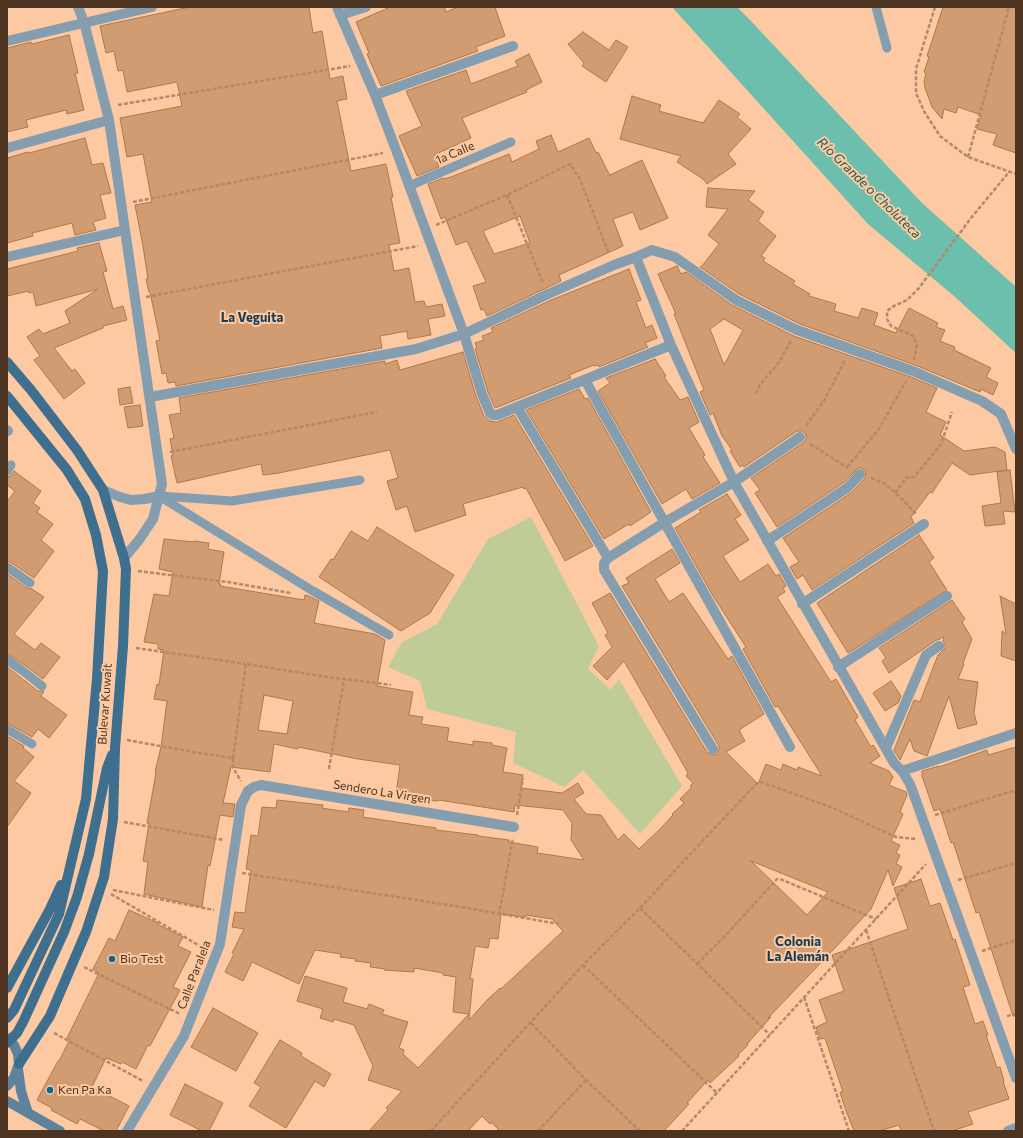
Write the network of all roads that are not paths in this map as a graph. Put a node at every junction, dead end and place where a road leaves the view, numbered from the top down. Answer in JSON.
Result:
{"nodes":[{"id":1,"x":78,"y":7,"type":"edge"},
{"id":2,"x":152,"y":7,"type":"edge"},
{"id":3,"x":366,"y":7,"type":"edge"},
{"id":4,"x":876,"y":7,"type":"edge"},
{"id":5,"x":339,"y":11,"type":"edge"},
{"id":6,"x":84,"y":22,"type":"junction"},
{"id":7,"x":7,"y":41,"type":"edge"},
{"id":8,"x":513,"y":46,"type":"dead end"},
{"id":9,"x":887,"y":48,"type":"dead end"},
{"id":10,"x":375,"y":95,"type":"junction"},
{"id":11,"x":109,"y":120,"type":"junction"},
{"id":12,"x":511,"y":142,"type":"dead end"},
{"id":13,"x":7,"y":148,"type":"edge"},
{"id":14,"x":409,"y":186,"type":"junction"},
{"id":15,"x":125,"y":230,"type":"junction"},
{"id":16,"x":7,"y":257,"type":"edge"},
{"id":17,"x":636,"y":257,"type":"junction"},
{"id":18,"x":464,"y":334,"type":"junction"},
{"id":19,"x":671,"y":345,"type":"junction"},
{"id":20,"x":7,"y":362,"type":"edge"},
{"id":21,"x":585,"y":380,"type":"junction"},
{"id":22,"x":7,"y":396,"type":"edge"},
{"id":23,"x":150,"y":397,"type":"junction"},
{"id":24,"x":517,"y":407,"type":"junction"},
{"id":25,"x":800,"y":437,"type":"road end"},
{"id":26,"x":1016,"y":449,"type":"edge"},
{"id":27,"x":860,"y":474,"type":"dead end"},
{"id":28,"x":360,"y":480,"type":"dead end"},
{"id":29,"x":734,"y":482,"type":"junction"},
{"id":30,"x":103,"y":490,"type":"junction"},
{"id":31,"x":159,"y":496,"type":"junction"},
{"id":32,"x":665,"y":522,"type":"junction"},
{"id":33,"x":924,"y":524,"type":"dead end"},
{"id":34,"x":767,"y":541,"type":"junction"},
{"id":35,"x":124,"y":558,"type":"junction"},
{"id":36,"x":608,"y":558,"type":"junction"},
{"id":37,"x":7,"y":567,"type":"edge"},
{"id":38,"x":30,"y":584,"type":"dead end"},
{"id":39,"x":947,"y":596,"type":"dead end"},
{"id":40,"x":802,"y":604,"type":"junction"},
{"id":41,"x":389,"y":635,"type":"dead end"},
{"id":42,"x":939,"y":646,"type":"dead end"},
{"id":43,"x":7,"y":660,"type":"edge"},
{"id":44,"x":838,"y":666,"type":"junction"},
{"id":45,"x":42,"y":686,"type":"dead end"},
{"id":46,"x":7,"y":730,"type":"edge"},
{"id":47,"x":1016,"y":733,"type":"edge"},
{"id":48,"x":116,"y":743,"type":"junction"},
{"id":49,"x":32,"y":744,"type":"dead end"},
{"id":50,"x":790,"y":746,"type":"dead end"},
{"id":51,"x":886,"y":748,"type":"junction"},
{"id":52,"x":713,"y":750,"type":"dead end"},
{"id":53,"x":902,"y":771,"type":"junction"},
{"id":54,"x":248,"y":792,"type":"joint"},
{"id":55,"x":514,"y":827,"type":"road end"},
{"id":56,"x":69,"y":867,"type":"junction"},
{"id":57,"x":7,"y":988,"type":"edge"},
{"id":58,"x":7,"y":1018,"type":"edge"},
{"id":59,"x":7,"y":1038,"type":"edge"},
{"id":60,"x":7,"y":1044,"type":"edge"},
{"id":61,"x":19,"y":1066,"type":"junction"},
{"id":62,"x":1016,"y":1078,"type":"edge"},
{"id":63,"x":7,"y":1086,"type":"edge"},
{"id":64,"x":7,"y":1101,"type":"edge"},
{"id":65,"x":28,"y":1113,"type":"junction"},
{"id":66,"x":1016,"y":1128,"type":"edge"},
{"id":67,"x":55,"y":1130,"type":"edge"},
{"id":68,"x":127,"y":1131,"type":"edge"},
{"id":69,"x":1008,"y":1131,"type":"edge"}],
"edges":[{"from":1,"to":6,"type":"street"},
{"from":2,"to":6,"type":"street"},
{"from":3,"to":5,"type":"street"},
{"from":4,"to":9,"type":"lane"},
{"from":5,"to":10,"type":"street"},
{"from":6,"to":7,"type":"street"},
{"from":6,"to":11,"type":"street"},
{"from":8,"to":10,"type":"street"},
{"from":10,"to":14,"type":"street"},
{"from":11,"to":13,"type":"street"},
{"from":11,"to":15,"type":"street"},
{"from":12,"to":14,"type":"lane","name":"1a Calle"},
{"from":14,"to":18,"type":"street"},
{"from":15,"to":16,"type":"street"},
{"from":15,"to":23,"type":"street"},
{"from":17,"to":18,"type":"street"},
{"from":17,"to":19,"type":"street"},
{"from":17,"to":26,"type":"street"},
{"from":18,"to":23,"type":"street"},
{"from":18,"to":24,"type":"street"},
{"from":19,"to":21,"type":"street"},
{"from":19,"to":29,"type":"street"},
{"from":20,"to":30,"type":"main road","name":"Bulevar Kuwait"},
{"from":21,"to":24,"type":"street"},
{"from":21,"to":32,"type":"street"},
{"from":22,"to":56,"type":"main road","name":"Bulevar Kuwait"},
{"from":23,"to":31,"type":"street"},
{"from":24,"to":36,"type":"street"},
{"from":25,"to":29,"type":"street"},
{"from":27,"to":34,"type":"street"},
{"from":28,"to":31,"type":"lane"},
{"from":29,"to":32,"type":"street"},
{"from":29,"to":34,"type":"street"},
{"from":30,"to":31,"type":"street"},
{"from":30,"to":35,"type":"main road","name":"Bulevar Kuwait"},
{"from":31,"to":35,"type":"street"},
{"from":31,"to":41,"type":"lane"},
{"from":32,"to":36,"type":"street"},
{"from":32,"to":50,"type":"street"},
{"from":33,"to":40,"type":"street"},
{"from":34,"to":40,"type":"street"},
{"from":35,"to":48,"type":"main road","name":"Bulevar Kuwait"},
{"from":36,"to":52,"type":"street"},
{"from":37,"to":38,"type":"lane"},
{"from":39,"to":44,"type":"street"},
{"from":40,"to":44,"type":"street"},
{"from":42,"to":51,"type":"street"},
{"from":43,"to":45,"type":"lane"},
{"from":44,"to":51,"type":"street"},
{"from":46,"to":49,"type":"lane"},
{"from":47,"to":53,"type":"street"},
{"from":48,"to":60,"type":"main road","bridge":true},
{"from":48,"to":61,"type":"main road","name":"Bulevar Kuwait"},
{"from":51,"to":53,"type":"street"},
{"from":53,"to":62,"type":"street"},
{"from":54,"to":55,"type":"street","name":"Sendero La Virgen"},
{"from":54,"to":68,"type":"street","name":"Calle Paralela"},
{"from":56,"to":57,"type":"main road"},
{"from":56,"to":58,"type":"main road","name":"Bulevar Kuwait"},
{"from":59,"to":61,"type":"main road"},
{"from":61,"to":63,"type":"main road"},
{"from":61,"to":65,"type":"main road"},
{"from":64,"to":65,"type":"main road"},
{"from":65,"to":67,"type":"main road"},
{"from":66,"to":69,"type":"street"}]}
